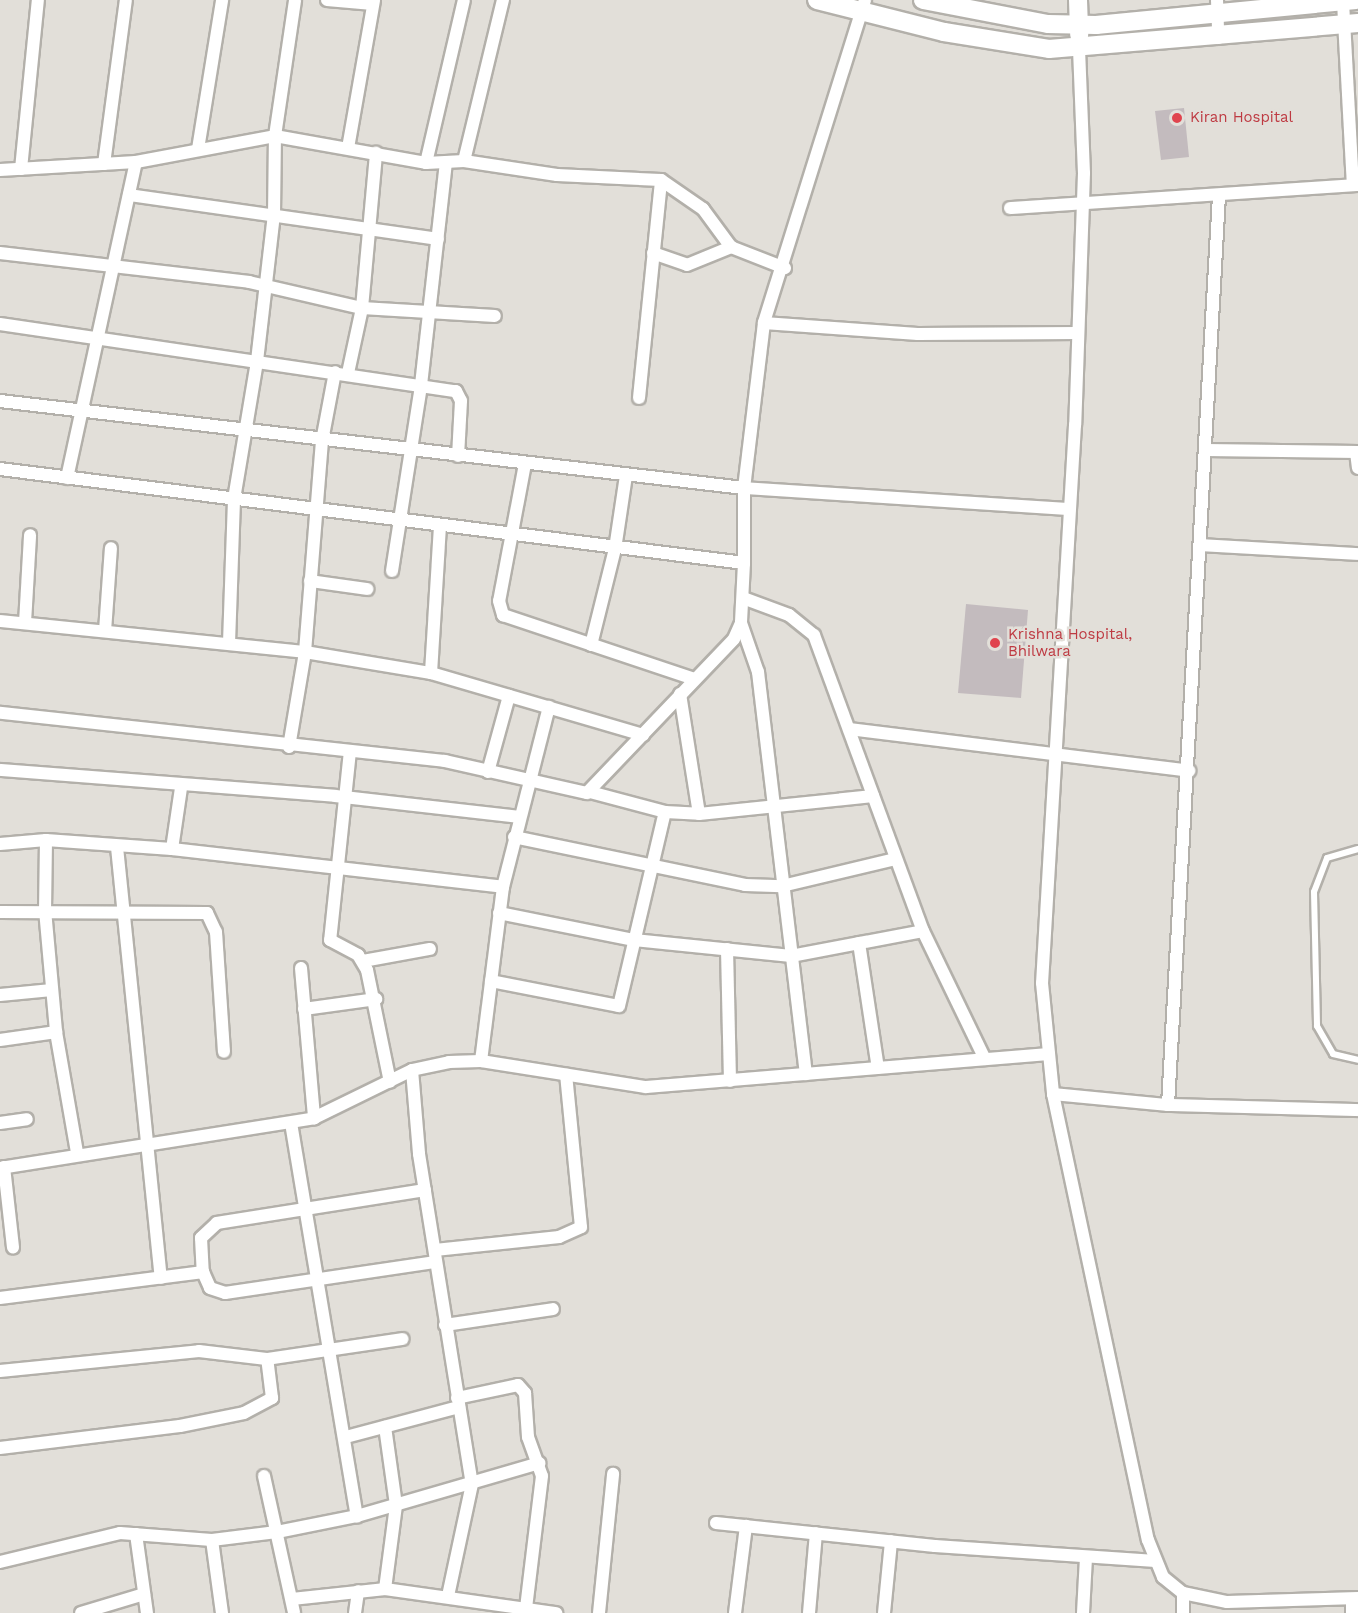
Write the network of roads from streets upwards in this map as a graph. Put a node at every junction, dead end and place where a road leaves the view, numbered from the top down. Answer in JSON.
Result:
{"nodes":[{"id":1,"x":38,"y":0,"type":"edge"},
{"id":2,"x":126,"y":0,"type":"edge"},
{"id":3,"x":222,"y":0,"type":"edge"},
{"id":4,"x":295,"y":0,"type":"edge"},
{"id":5,"x":327,"y":0,"type":"edge"},
{"id":6,"x":464,"y":0,"type":"edge"},
{"id":7,"x":503,"y":0,"type":"edge"},
{"id":8,"x":817,"y":0,"type":"edge"},
{"id":9,"x":923,"y":0,"type":"edge"},
{"id":10,"x":1078,"y":0,"type":"edge"},
{"id":11,"x":1349,"y":1,"type":"edge"},
{"id":12,"x":373,"y":2,"type":"edge"},
{"id":13,"x":862,"y":7,"type":"edge"},
{"id":14,"x":1218,"y":7,"type":"edge"},
{"id":15,"x":1079,"y":24,"type":"junction"},
{"id":16,"x":1352,"y":24,"type":"edge"},
{"id":17,"x":1218,"y":38,"type":"junction"},
{"id":18,"x":1079,"y":49,"type":"junction"},
{"id":19,"x":275,"y":136,"type":"junction"},
{"id":20,"x":348,"y":148,"type":"junction"},
{"id":21,"x":198,"y":149,"type":"junction"},
{"id":22,"x":376,"y":153,"type":"junction"},
{"id":23,"x":465,"y":161,"type":"junction"},
{"id":24,"x":136,"y":162,"type":"junction"},
{"id":25,"x":446,"y":162,"type":"junction"},
{"id":26,"x":426,"y":163,"type":"junction"},
{"id":27,"x":104,"y":164,"type":"junction"},
{"id":28,"x":21,"y":169,"type":"junction"},
{"id":29,"x":0,"y":170,"type":"edge"},
{"id":30,"x":661,"y":180,"type":"junction"},
{"id":31,"x":1355,"y":185,"type":"edge"},
{"id":32,"x":129,"y":195,"type":"junction"},
{"id":33,"x":1219,"y":195,"type":"junction"},
{"id":34,"x":1083,"y":205,"type":"junction"},
{"id":35,"x":1010,"y":208,"type":"dead end"},
{"id":36,"x":274,"y":215,"type":"junction"},
{"id":37,"x":366,"y":230,"type":"junction"},
{"id":38,"x":438,"y":239,"type":"junction"},
{"id":39,"x":731,"y":247,"type":"junction"},
{"id":40,"x":0,"y":253,"type":"edge"},
{"id":41,"x":653,"y":253,"type":"junction"},
{"id":42,"x":112,"y":266,"type":"junction"},
{"id":43,"x":784,"y":268,"type":"junction"},
{"id":44,"x":266,"y":286,"type":"junction"},
{"id":45,"x":362,"y":308,"type":"junction"},
{"id":46,"x":430,"y":312,"type":"junction"},
{"id":47,"x":495,"y":316,"type":"dead end"},
{"id":48,"x":764,"y":322,"type":"junction"},
{"id":49,"x":0,"y":324,"type":"edge"},
{"id":50,"x":1078,"y":333,"type":"junction"},
{"id":51,"x":95,"y":337,"type":"junction"},
{"id":52,"x":257,"y":362,"type":"junction"},
{"id":53,"x":342,"y":372,"type":"junction"},
{"id":54,"x":421,"y":385,"type":"junction"},
{"id":55,"x":639,"y":398,"type":"dead end"},
{"id":56,"x":0,"y":401,"type":"edge"},
{"id":57,"x":83,"y":412,"type":"junction"},
{"id":58,"x":248,"y":432,"type":"junction"},
{"id":59,"x":322,"y":441,"type":"junction"},
{"id":60,"x":1206,"y":450,"type":"junction"},
{"id":61,"x":411,"y":451,"type":"junction"},
{"id":62,"x":1357,"y":452,"type":"edge"},
{"id":63,"x":458,"y":456,"type":"junction"},
{"id":64,"x":525,"y":464,"type":"junction"},
{"id":65,"x":1358,"y":468,"type":"edge"},
{"id":66,"x":0,"y":469,"type":"edge"},
{"id":67,"x":626,"y":475,"type":"junction"},
{"id":68,"x":67,"y":478,"type":"junction"},
{"id":69,"x":744,"y":488,"type":"junction"},
{"id":70,"x":234,"y":499,"type":"junction"},
{"id":71,"x":1070,"y":509,"type":"junction"},
{"id":72,"x":317,"y":510,"type":"junction"},
{"id":73,"x":400,"y":521,"type":"junction"},
{"id":74,"x":440,"y":526,"type":"junction"},
{"id":75,"x":30,"y":535,"type":"dead end"},
{"id":76,"x":514,"y":536,"type":"junction"},
{"id":77,"x":1201,"y":545,"type":"junction"},
{"id":78,"x":111,"y":548,"type":"dead end"},
{"id":79,"x":615,"y":549,"type":"junction"},
{"id":80,"x":1358,"y":554,"type":"edge"},
{"id":81,"x":744,"y":563,"type":"junction"},
{"id":82,"x":392,"y":571,"type":"dead end"},
{"id":83,"x":310,"y":581,"type":"junction"},
{"id":84,"x":367,"y":589,"type":"dead end"},
{"id":85,"x":743,"y":598,"type":"junction"},
{"id":86,"x":0,"y":621,"type":"edge"},
{"id":87,"x":741,"y":623,"type":"junction"},
{"id":88,"x":26,"y":624,"type":"junction"},
{"id":89,"x":105,"y":631,"type":"junction"},
{"id":90,"x":229,"y":644,"type":"junction"},
{"id":91,"x":591,"y":645,"type":"junction"},
{"id":92,"x":305,"y":652,"type":"junction"},
{"id":93,"x":431,"y":673,"type":"junction"},
{"id":94,"x":694,"y":679,"type":"junction"},
{"id":95,"x":680,"y":694,"type":"junction"},
{"id":96,"x":508,"y":696,"type":"junction"},
{"id":97,"x":549,"y":707,"type":"junction"},
{"id":98,"x":0,"y":713,"type":"edge"},
{"id":99,"x":849,"y":729,"type":"junction"},
{"id":100,"x":643,"y":735,"type":"junction"},
{"id":101,"x":290,"y":747,"type":"junction"},
{"id":102,"x":350,"y":751,"type":"junction"},
{"id":103,"x":1054,"y":752,"type":"junction"},
{"id":104,"x":0,"y":770,"type":"edge"},
{"id":105,"x":1189,"y":771,"type":"junction"},
{"id":106,"x":488,"y":772,"type":"junction"},
{"id":107,"x":528,"y":782,"type":"junction"},
{"id":108,"x":181,"y":788,"type":"junction"},
{"id":109,"x":590,"y":792,"type":"junction"},
{"id":110,"x":342,"y":796,"type":"junction"},
{"id":111,"x":873,"y":796,"type":"junction"},
{"id":112,"x":774,"y":808,"type":"junction"},
{"id":113,"x":665,"y":812,"type":"junction"},
{"id":114,"x":699,"y":814,"type":"junction"},
{"id":115,"x":518,"y":818,"type":"junction"},
{"id":116,"x":514,"y":837,"type":"junction"},
{"id":117,"x":46,"y":840,"type":"junction"},
{"id":118,"x":0,"y":844,"type":"edge"},
{"id":119,"x":117,"y":847,"type":"junction"},
{"id":120,"x":172,"y":849,"type":"junction"},
{"id":121,"x":895,"y":859,"type":"junction"},
{"id":122,"x":336,"y":866,"type":"junction"},
{"id":123,"x":651,"y":867,"type":"junction"},
{"id":124,"x":782,"y":886,"type":"junction"},
{"id":125,"x":503,"y":887,"type":"junction"},
{"id":126,"x":45,"y":910,"type":"junction"},
{"id":127,"x":0,"y":912,"type":"edge"},
{"id":128,"x":122,"y":912,"type":"junction"},
{"id":129,"x":499,"y":913,"type":"junction"},
{"id":130,"x":923,"y":931,"type":"junction"},
{"id":131,"x":634,"y":940,"type":"junction"},
{"id":132,"x":859,"y":943,"type":"junction"},
{"id":133,"x":430,"y":949,"type":"dead end"},
{"id":134,"x":727,"y":950,"type":"junction"},
{"id":135,"x":791,"y":956,"type":"junction"},
{"id":136,"x":363,"y":962,"type":"junction"},
{"id":137,"x":301,"y":968,"type":"dead end"},
{"id":138,"x":490,"y":981,"type":"junction"},
{"id":139,"x":52,"y":990,"type":"junction"},
{"id":140,"x":0,"y":995,"type":"edge"},
{"id":141,"x":376,"y":999,"type":"junction"},
{"id":142,"x":304,"y":1009,"type":"junction"},
{"id":143,"x":56,"y":1032,"type":"junction"},
{"id":144,"x":0,"y":1040,"type":"edge"},
{"id":145,"x":224,"y":1052,"type":"dead end"},
{"id":146,"x":1049,"y":1054,"type":"junction"},
{"id":147,"x":985,"y":1059,"type":"junction"},
{"id":148,"x":481,"y":1061,"type":"junction"},
{"id":149,"x":878,"y":1068,"type":"junction"},
{"id":150,"x":412,"y":1071,"type":"junction"},
{"id":151,"x":806,"y":1074,"type":"junction"},
{"id":152,"x":566,"y":1075,"type":"junction"},
{"id":153,"x":730,"y":1081,"type":"junction"},
{"id":154,"x":390,"y":1082,"type":"junction"},
{"id":155,"x":1053,"y":1094,"type":"junction"},
{"id":156,"x":1168,"y":1105,"type":"junction"},
{"id":157,"x":1358,"y":1110,"type":"edge"},
{"id":158,"x":314,"y":1118,"type":"junction"},
{"id":159,"x":27,"y":1119,"type":"dead end"},
{"id":160,"x":291,"y":1123,"type":"junction"},
{"id":161,"x":0,"y":1124,"type":"edge"},
{"id":162,"x":146,"y":1142,"type":"junction"},
{"id":163,"x":77,"y":1152,"type":"junction"},
{"id":164,"x":2,"y":1167,"type":"edge"},
{"id":165,"x":424,"y":1190,"type":"junction"},
{"id":166,"x":305,"y":1209,"type":"junction"},
{"id":167,"x":13,"y":1247,"type":"dead end"},
{"id":168,"x":436,"y":1256,"type":"junction"},
{"id":169,"x":203,"y":1272,"type":"junction"},
{"id":170,"x":161,"y":1278,"type":"junction"},
{"id":171,"x":318,"y":1281,"type":"junction"},
{"id":172,"x":0,"y":1298,"type":"edge"},
{"id":173,"x":553,"y":1310,"type":"dead end"},
{"id":174,"x":445,"y":1324,"type":"junction"},
{"id":175,"x":403,"y":1339,"type":"dead end"},
{"id":176,"x":334,"y":1350,"type":"junction"},
{"id":177,"x":267,"y":1359,"type":"junction"},
{"id":178,"x":0,"y":1371,"type":"edge"},
{"id":179,"x":458,"y":1402,"type":"junction"},
{"id":180,"x":385,"y":1427,"type":"junction"},
{"id":181,"x":346,"y":1437,"type":"junction"},
{"id":182,"x":0,"y":1448,"type":"edge"},
{"id":183,"x":539,"y":1463,"type":"junction"},
{"id":184,"x":613,"y":1474,"type":"dead end"},
{"id":185,"x":264,"y":1476,"type":"dead end"},
{"id":186,"x":472,"y":1484,"type":"junction"},
{"id":187,"x":396,"y":1505,"type":"junction"},
{"id":188,"x":357,"y":1516,"type":"junction"},
{"id":189,"x":716,"y":1523,"type":"dead end"},
{"id":190,"x":746,"y":1526,"type":"junction"},
{"id":191,"x":277,"y":1532,"type":"junction"},
{"id":192,"x":136,"y":1533,"type":"junction"},
{"id":193,"x":816,"y":1533,"type":"junction"},
{"id":194,"x":212,"y":1540,"type":"junction"},
{"id":195,"x":891,"y":1541,"type":"junction"},
{"id":196,"x":1086,"y":1558,"type":"junction"},
{"id":197,"x":1155,"y":1561,"type":"junction"},
{"id":198,"x":0,"y":1562,"type":"edge"},
{"id":199,"x":385,"y":1589,"type":"junction"},
{"id":200,"x":358,"y":1591,"type":"junction"},
{"id":201,"x":1183,"y":1593,"type":"junction"},
{"id":202,"x":144,"y":1594,"type":"junction"},
{"id":203,"x":448,"y":1596,"type":"junction"},
{"id":204,"x":1355,"y":1598,"type":"edge"},
{"id":205,"x":292,"y":1599,"type":"junction"},
{"id":206,"x":476,"y":1607,"type":"edge"},
{"id":207,"x":1260,"y":1608,"type":"edge"},
{"id":208,"x":526,"y":1609,"type":"junction"},
{"id":209,"x":81,"y":1613,"type":"edge"},
{"id":210,"x":147,"y":1613,"type":"edge"},
{"id":211,"x":222,"y":1613,"type":"edge"},
{"id":212,"x":294,"y":1613,"type":"edge"},
{"id":213,"x":356,"y":1613,"type":"edge"},
{"id":214,"x":556,"y":1613,"type":"edge"},
{"id":215,"x":599,"y":1613,"type":"edge"},
{"id":216,"x":735,"y":1613,"type":"edge"},
{"id":217,"x":809,"y":1613,"type":"edge"},
{"id":218,"x":884,"y":1613,"type":"edge"},
{"id":219,"x":1083,"y":1613,"type":"edge"},
{"id":220,"x":1183,"y":1613,"type":"edge"},
{"id":221,"x":1352,"y":1613,"type":"edge"}],
"edges":[{"from":1,"to":28,"type":"street"},
{"from":2,"to":27,"type":"street"},
{"from":3,"to":21,"type":"street"},
{"from":4,"to":19,"type":"street"},
{"from":5,"to":12,"type":"street"},
{"from":6,"to":26,"type":"street"},
{"from":7,"to":23,"type":"street"},
{"from":8,"to":13,"type":"street"},
{"from":9,"to":15,"type":"street"},
{"from":10,"to":15,"type":"street"},
{"from":11,"to":14,"type":"street"},
{"from":11,"to":16,"type":"street"},
{"from":12,"to":20,"type":"street"},
{"from":13,"to":18,"type":"street"},
{"from":13,"to":43,"type":"street"},
{"from":14,"to":15,"type":"street"},
{"from":14,"to":17,"type":"street"},
{"from":15,"to":18,"type":"street"},
{"from":16,"to":17,"type":"street"},
{"from":16,"to":31,"type":"street"},
{"from":17,"to":18,"type":"street"},
{"from":18,"to":34,"type":"street"},
{"from":19,"to":20,"type":"street"},
{"from":19,"to":21,"type":"street"},
{"from":19,"to":36,"type":"street"},
{"from":20,"to":22,"type":"street"},
{"from":21,"to":24,"type":"street"},
{"from":22,"to":26,"type":"street"},
{"from":22,"to":37,"type":"street"},
{"from":23,"to":25,"type":"street"},
{"from":23,"to":30,"type":"street"},
{"from":24,"to":27,"type":"street"},
{"from":24,"to":32,"type":"street"},
{"from":25,"to":26,"type":"street"},
{"from":25,"to":38,"type":"street"},
{"from":27,"to":28,"type":"street"},
{"from":28,"to":29,"type":"street"},
{"from":30,"to":39,"type":"street"},
{"from":30,"to":41,"type":"street"},
{"from":31,"to":33,"type":"street"},
{"from":32,"to":36,"type":"street"},
{"from":32,"to":42,"type":"street"},
{"from":33,"to":34,"type":"street"},
{"from":33,"to":60,"type":"street"},
{"from":34,"to":35,"type":"street"},
{"from":34,"to":50,"type":"street"},
{"from":36,"to":37,"type":"street"},
{"from":36,"to":44,"type":"street"},
{"from":37,"to":38,"type":"street"},
{"from":37,"to":45,"type":"street"},
{"from":38,"to":46,"type":"street"},
{"from":39,"to":41,"type":"street"},
{"from":39,"to":43,"type":"street"},
{"from":40,"to":42,"type":"street"},
{"from":41,"to":55,"type":"street"},
{"from":42,"to":44,"type":"street"},
{"from":42,"to":51,"type":"street"},
{"from":43,"to":48,"type":"street"},
{"from":44,"to":45,"type":"street"},
{"from":44,"to":52,"type":"street"},
{"from":45,"to":46,"type":"street"},
{"from":45,"to":53,"type":"street"},
{"from":46,"to":47,"type":"street"},
{"from":46,"to":54,"type":"street"},
{"from":48,"to":50,"type":"street"},
{"from":48,"to":69,"type":"street"},
{"from":49,"to":51,"type":"street"},
{"from":50,"to":71,"type":"street"},
{"from":51,"to":52,"type":"street"},
{"from":51,"to":57,"type":"street"},
{"from":52,"to":53,"type":"street"},
{"from":52,"to":58,"type":"street"},
{"from":53,"to":54,"type":"street"},
{"from":53,"to":59,"type":"street"},
{"from":54,"to":61,"type":"street"},
{"from":54,"to":63,"type":"street"},
{"from":56,"to":57,"type":"street"},
{"from":57,"to":58,"type":"street"},
{"from":57,"to":68,"type":"street"},
{"from":58,"to":59,"type":"street"},
{"from":58,"to":70,"type":"street"},
{"from":59,"to":61,"type":"street"},
{"from":59,"to":72,"type":"street"},
{"from":60,"to":62,"type":"street"},
{"from":60,"to":77,"type":"street"},
{"from":61,"to":63,"type":"street"},
{"from":61,"to":73,"type":"street"},
{"from":62,"to":65,"type":"street"},
{"from":63,"to":64,"type":"street"},
{"from":64,"to":67,"type":"street"},
{"from":64,"to":76,"type":"street"},
{"from":66,"to":68,"type":"street"},
{"from":67,"to":69,"type":"street"},
{"from":67,"to":79,"type":"street"},
{"from":68,"to":70,"type":"street"},
{"from":69,"to":71,"type":"street"},
{"from":69,"to":81,"type":"street"},
{"from":70,"to":72,"type":"street"},
{"from":70,"to":90,"type":"street"},
{"from":71,"to":103,"type":"street"},
{"from":72,"to":73,"type":"street"},
{"from":72,"to":83,"type":"street"},
{"from":73,"to":74,"type":"street"},
{"from":73,"to":82,"type":"street"},
{"from":74,"to":76,"type":"street"},
{"from":74,"to":93,"type":"street"},
{"from":75,"to":88,"type":"street"},
{"from":76,"to":79,"type":"street"},
{"from":76,"to":91,"type":"street"},
{"from":77,"to":80,"type":"street"},
{"from":77,"to":105,"type":"street"},
{"from":78,"to":89,"type":"street"},
{"from":79,"to":81,"type":"street"},
{"from":79,"to":91,"type":"street"},
{"from":81,"to":85,"type":"street"},
{"from":83,"to":84,"type":"street"},
{"from":83,"to":92,"type":"street"},
{"from":85,"to":87,"type":"street"},
{"from":85,"to":99,"type":"street"},
{"from":86,"to":88,"type":"street"},
{"from":87,"to":94,"type":"street"},
{"from":87,"to":112,"type":"street"},
{"from":88,"to":89,"type":"street"},
{"from":89,"to":90,"type":"street"},
{"from":90,"to":92,"type":"street"},
{"from":91,"to":94,"type":"street"},
{"from":92,"to":93,"type":"street"},
{"from":92,"to":101,"type":"street"},
{"from":93,"to":96,"type":"street"},
{"from":94,"to":95,"type":"street"},
{"from":95,"to":100,"type":"street"},
{"from":95,"to":114,"type":"street"},
{"from":96,"to":97,"type":"street"},
{"from":96,"to":106,"type":"street"},
{"from":97,"to":100,"type":"street"},
{"from":97,"to":107,"type":"street"},
{"from":98,"to":101,"type":"street"},
{"from":99,"to":103,"type":"street"},
{"from":99,"to":111,"type":"street"},
{"from":100,"to":109,"type":"street"},
{"from":101,"to":102,"type":"street"},
{"from":102,"to":106,"type":"street"},
{"from":102,"to":110,"type":"street"},
{"from":103,"to":105,"type":"street"},
{"from":103,"to":146,"type":"street"},
{"from":104,"to":108,"type":"street"},
{"from":105,"to":156,"type":"street"},
{"from":106,"to":107,"type":"street"},
{"from":107,"to":109,"type":"street"},
{"from":107,"to":115,"type":"street"},
{"from":108,"to":110,"type":"street"},
{"from":108,"to":120,"type":"street"},
{"from":109,"to":113,"type":"street"},
{"from":110,"to":115,"type":"street"},
{"from":110,"to":122,"type":"street"},
{"from":111,"to":112,"type":"street"},
{"from":111,"to":121,"type":"street"},
{"from":112,"to":114,"type":"street"},
{"from":112,"to":124,"type":"street"},
{"from":113,"to":114,"type":"street"},
{"from":113,"to":123,"type":"street"},
{"from":115,"to":116,"type":"street"},
{"from":116,"to":123,"type":"street"},
{"from":116,"to":125,"type":"street"},
{"from":117,"to":118,"type":"street"},
{"from":117,"to":119,"type":"street"},
{"from":117,"to":126,"type":"street"},
{"from":119,"to":120,"type":"street"},
{"from":119,"to":128,"type":"street"},
{"from":120,"to":122,"type":"street"},
{"from":121,"to":124,"type":"street"},
{"from":121,"to":130,"type":"street"},
{"from":122,"to":125,"type":"street"},
{"from":122,"to":136,"type":"street"},
{"from":123,"to":124,"type":"street"},
{"from":123,"to":131,"type":"street"},
{"from":124,"to":135,"type":"street"},
{"from":125,"to":129,"type":"street"},
{"from":126,"to":127,"type":"street"},
{"from":126,"to":128,"type":"street"},
{"from":126,"to":139,"type":"street"},
{"from":128,"to":145,"type":"street"},
{"from":128,"to":162,"type":"street"},
{"from":129,"to":131,"type":"street"},
{"from":129,"to":138,"type":"street"},
{"from":130,"to":132,"type":"street"},
{"from":130,"to":147,"type":"street"},
{"from":131,"to":134,"type":"street"},
{"from":131,"to":138,"type":"street"},
{"from":132,"to":135,"type":"street"},
{"from":132,"to":149,"type":"street"},
{"from":133,"to":136,"type":"street"},
{"from":134,"to":135,"type":"street"},
{"from":134,"to":153,"type":"street"},
{"from":135,"to":151,"type":"street"},
{"from":136,"to":141,"type":"street"},
{"from":137,"to":142,"type":"street"},
{"from":138,"to":148,"type":"street"},
{"from":139,"to":140,"type":"street"},
{"from":139,"to":143,"type":"street"},
{"from":141,"to":142,"type":"street"},
{"from":141,"to":154,"type":"street"},
{"from":142,"to":158,"type":"street"},
{"from":143,"to":144,"type":"street"},
{"from":143,"to":163,"type":"street"},
{"from":146,"to":147,"type":"street"},
{"from":146,"to":155,"type":"street"},
{"from":147,"to":149,"type":"street"},
{"from":148,"to":150,"type":"street"},
{"from":148,"to":152,"type":"street"},
{"from":149,"to":151,"type":"street"},
{"from":150,"to":154,"type":"street"},
{"from":150,"to":165,"type":"street"},
{"from":151,"to":153,"type":"street"},
{"from":152,"to":153,"type":"street"},
{"from":152,"to":168,"type":"street"},
{"from":154,"to":158,"type":"street"},
{"from":155,"to":156,"type":"street"},
{"from":155,"to":197,"type":"street"},
{"from":156,"to":157,"type":"street"},
{"from":158,"to":160,"type":"street"},
{"from":159,"to":161,"type":"street"},
{"from":160,"to":162,"type":"street"},
{"from":160,"to":166,"type":"street"},
{"from":162,"to":163,"type":"street"},
{"from":162,"to":170,"type":"street"},
{"from":163,"to":164,"type":"street"},
{"from":164,"to":167,"type":"street"},
{"from":165,"to":166,"type":"street"},
{"from":165,"to":168,"type":"street"},
{"from":166,"to":169,"type":"street"},
{"from":166,"to":171,"type":"street"},
{"from":168,"to":171,"type":"street"},
{"from":168,"to":174,"type":"street"},
{"from":169,"to":170,"type":"street"},
{"from":169,"to":171,"type":"street"},
{"from":170,"to":172,"type":"street"},
{"from":171,"to":176,"type":"street"},
{"from":173,"to":174,"type":"street"},
{"from":174,"to":179,"type":"street"},
{"from":175,"to":176,"type":"street"},
{"from":176,"to":177,"type":"street"},
{"from":176,"to":181,"type":"street"},
{"from":177,"to":178,"type":"street"},
{"from":177,"to":182,"type":"street"},
{"from":179,"to":180,"type":"street"},
{"from":179,"to":183,"type":"street"},
{"from":179,"to":186,"type":"street"},
{"from":180,"to":181,"type":"street"},
{"from":180,"to":187,"type":"street"},
{"from":181,"to":188,"type":"street"},
{"from":183,"to":186,"type":"street"},
{"from":183,"to":208,"type":"street"},
{"from":184,"to":215,"type":"street"},
{"from":185,"to":191,"type":"street"},
{"from":186,"to":187,"type":"street"},
{"from":186,"to":203,"type":"street"},
{"from":187,"to":188,"type":"street"},
{"from":187,"to":199,"type":"street"},
{"from":188,"to":191,"type":"street"},
{"from":189,"to":190,"type":"street"},
{"from":190,"to":193,"type":"street"},
{"from":190,"to":216,"type":"street"},
{"from":191,"to":194,"type":"street"},
{"from":191,"to":205,"type":"street"},
{"from":192,"to":194,"type":"street"},
{"from":192,"to":198,"type":"street"},
{"from":192,"to":202,"type":"street"},
{"from":193,"to":195,"type":"street"},
{"from":193,"to":217,"type":"street"},
{"from":194,"to":211,"type":"street"},
{"from":195,"to":196,"type":"street"},
{"from":195,"to":218,"type":"street"},
{"from":196,"to":197,"type":"street"},
{"from":196,"to":219,"type":"street"},
{"from":197,"to":201,"type":"street"},
{"from":199,"to":200,"type":"street"},
{"from":199,"to":203,"type":"street"},
{"from":200,"to":205,"type":"street"},
{"from":200,"to":213,"type":"street"},
{"from":201,"to":207,"type":"street"},
{"from":201,"to":220,"type":"street"},
{"from":202,"to":209,"type":"street"},
{"from":202,"to":210,"type":"street"},
{"from":203,"to":206,"type":"street"},
{"from":204,"to":207,"type":"street"},
{"from":204,"to":221,"type":"street"},
{"from":205,"to":212,"type":"street"},
{"from":206,"to":208,"type":"street"},
{"from":208,"to":214,"type":"street"}]}
